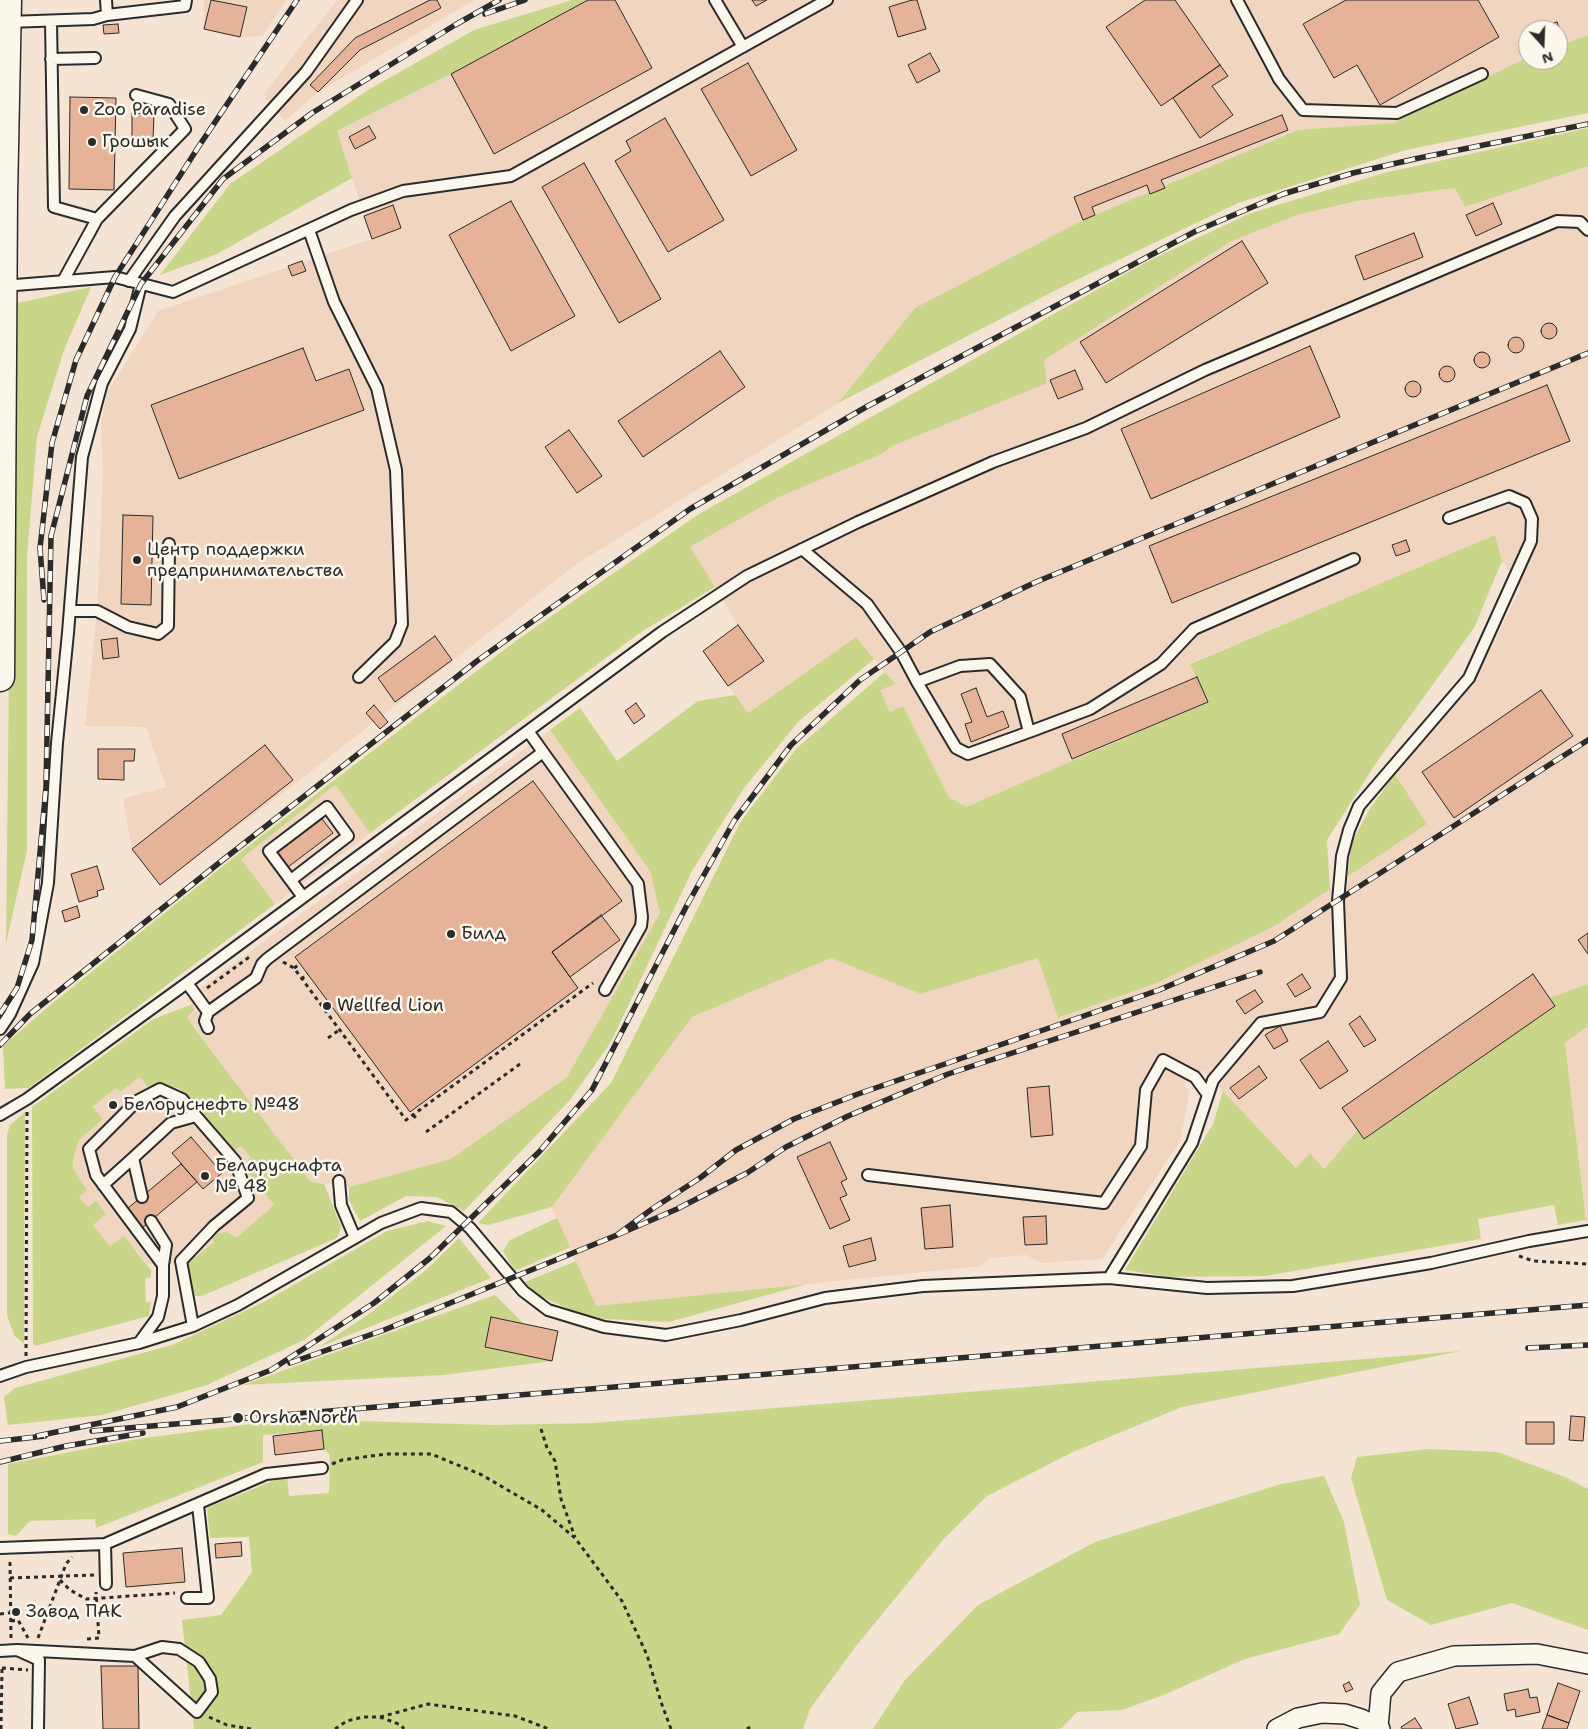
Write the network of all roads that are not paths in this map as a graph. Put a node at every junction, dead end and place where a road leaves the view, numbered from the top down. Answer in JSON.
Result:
{"nodes":[{"id":1,"x":106,"y":0,"type":"edge"},
{"id":2,"x":186,"y":0,"type":"edge"},
{"id":3,"x":357,"y":0,"type":"edge"},
{"id":4,"x":715,"y":0,"type":"edge"},
{"id":5,"x":827,"y":0,"type":"edge"},
{"id":6,"x":1237,"y":0,"type":"edge"},
{"id":7,"x":5,"y":14,"type":"edge"},
{"id":8,"x":107,"y":15,"type":"junction"},
{"id":9,"x":51,"y":21,"type":"junction"},
{"id":10,"x":743,"y":47,"type":"junction"},
{"id":11,"x":95,"y":58,"type":"dead end"},
{"id":12,"x":51,"y":59,"type":"junction"},
{"id":13,"x":1482,"y":74,"type":"dead end"},
{"id":14,"x":136,"y":95,"type":"dead end"},
{"id":15,"x":1,"y":195,"type":"edge"},
{"id":16,"x":97,"y":219,"type":"junction"},
{"id":17,"x":309,"y":230,"type":"junction"},
{"id":18,"x":1588,"y":230,"type":"edge"},
{"id":19,"x":64,"y":281,"type":"junction"},
{"id":20,"x":130,"y":281,"type":"junction"},
{"id":21,"x":141,"y":284,"type":"junction"},
{"id":22,"x":2,"y":286,"type":"edge"},
{"id":23,"x":1449,"y":518,"type":"dead end"},
{"id":24,"x":169,"y":544,"type":"dead end"},
{"id":25,"x":802,"y":549,"type":"junction"},
{"id":26,"x":1354,"y":559,"type":"dead end"},
{"id":27,"x":70,"y":611,"type":"junction"},
{"id":28,"x":0,"y":677,"type":"edge"},
{"id":29,"x":359,"y":678,"type":"dead end"},
{"id":30,"x":917,"y":682,"type":"junction"},
{"id":31,"x":528,"y":731,"type":"junction"},
{"id":32,"x":1029,"y":732,"type":"junction"},
{"id":33,"x":543,"y":752,"type":"junction"},
{"id":34,"x":290,"y":880,"type":"junction"},
{"id":35,"x":303,"y":897,"type":"junction"},
{"id":36,"x":187,"y":983,"type":"junction"},
{"id":37,"x":605,"y":990,"type":"dead end"},
{"id":38,"x":208,"y":1012,"type":"junction"},
{"id":39,"x":208,"y":1028,"type":"dead end"},
{"id":40,"x":0,"y":1029,"type":"edge"},
{"id":41,"x":1208,"y":1095,"type":"junction"},
{"id":42,"x":0,"y":1115,"type":"edge"},
{"id":43,"x":196,"y":1116,"type":"junction"},
{"id":44,"x":133,"y":1158,"type":"junction"},
{"id":45,"x":868,"y":1175,"type":"dead end"},
{"id":46,"x":339,"y":1181,"type":"dead end"},
{"id":47,"x":103,"y":1185,"type":"junction"},
{"id":48,"x":142,"y":1197,"type":"dead end"},
{"id":49,"x":151,"y":1221,"type":"dead end"},
{"id":50,"x":1588,"y":1231,"type":"edge"},
{"id":51,"x":355,"y":1238,"type":"junction"},
{"id":52,"x":163,"y":1265,"type":"junction"},
{"id":53,"x":1109,"y":1278,"type":"junction"},
{"id":54,"x":193,"y":1326,"type":"junction"},
{"id":55,"x":139,"y":1343,"type":"junction"},
{"id":56,"x":0,"y":1376,"type":"edge"},
{"id":57,"x":322,"y":1468,"type":"road end"},
{"id":58,"x":198,"y":1505,"type":"junction"},
{"id":59,"x":104,"y":1544,"type":"junction"},
{"id":60,"x":0,"y":1548,"type":"edge"},
{"id":61,"x":106,"y":1584,"type":"dead end"},
{"id":62,"x":187,"y":1598,"type":"dead end"},
{"id":63,"x":9,"y":1651,"type":"edge"},
{"id":64,"x":136,"y":1656,"type":"junction"},
{"id":65,"x":1588,"y":1664,"type":"edge"},
{"id":66,"x":1379,"y":1728,"type":"edge"},
{"id":67,"x":38,"y":1729,"type":"edge"},
{"id":68,"x":1277,"y":1729,"type":"edge"}],
"edges":[{"from":1,"to":8,"type":"lane"},
{"from":2,"to":8,"type":"lane"},
{"from":3,"to":20,"type":"lane"},
{"from":4,"to":10,"type":"lane"},
{"from":5,"to":10,"type":"lane"},
{"from":6,"to":13,"type":"lane"},
{"from":7,"to":9,"type":"lane"},
{"from":7,"to":15,"type":"main road"},
{"from":8,"to":9,"type":"lane"},
{"from":9,"to":12,"type":"lane"},
{"from":10,"to":17,"type":"lane"},
{"from":11,"to":12,"type":"lane"},
{"from":12,"to":16,"type":"lane"},
{"from":14,"to":16,"type":"lane"},
{"from":15,"to":22,"type":"main road"},
{"from":16,"to":19,"type":"lane"},
{"from":17,"to":21,"type":"lane"},
{"from":17,"to":29,"type":"lane"},
{"from":18,"to":25,"type":"lane"},
{"from":19,"to":20,"type":"lane"},
{"from":19,"to":22,"type":"lane"},
{"from":20,"to":21,"type":"lane"},
{"from":21,"to":27,"type":"lane"},
{"from":22,"to":28,"type":"main road"},
{"from":23,"to":41,"type":"lane"},
{"from":24,"to":27,"type":"lane"},
{"from":25,"to":30,"type":"lane"},
{"from":25,"to":31,"type":"lane"},
{"from":26,"to":32,"type":"lane"},
{"from":27,"to":40,"type":"lane"},
{"from":30,"to":32,"type":"lane"},
{"from":30,"to":32,"type":"lane"},
{"from":31,"to":33,"type":"lane"},
{"from":31,"to":35,"type":"lane"},
{"from":33,"to":37,"type":"lane"},
{"from":33,"to":38,"type":"lane"},
{"from":34,"to":34,"type":"lane"},
{"from":34,"to":35,"type":"lane"},
{"from":35,"to":36,"type":"lane"},
{"from":36,"to":38,"type":"lane"},
{"from":36,"to":42,"type":"lane"},
{"from":38,"to":39,"type":"lane"},
{"from":41,"to":45,"type":"lane"},
{"from":41,"to":53,"type":"lane"},
{"from":43,"to":44,"type":"lane"},
{"from":43,"to":47,"type":"lane"},
{"from":43,"to":54,"type":"lane"},
{"from":44,"to":47,"type":"lane"},
{"from":44,"to":48,"type":"lane"},
{"from":46,"to":51,"type":"lane"},
{"from":47,"to":52,"type":"lane"},
{"from":49,"to":52,"type":"lane"},
{"from":50,"to":53,"type":"lane"},
{"from":51,"to":53,"type":"lane"},
{"from":51,"to":54,"type":"lane"},
{"from":52,"to":55,"type":"lane"},
{"from":54,"to":55,"type":"lane"},
{"from":55,"to":56,"type":"lane"},
{"from":57,"to":58,"type":"lane"},
{"from":58,"to":59,"type":"lane"},
{"from":58,"to":62,"type":"lane"},
{"from":59,"to":60,"type":"lane"},
{"from":59,"to":61,"type":"lane"},
{"from":63,"to":64,"type":"lane"},
{"from":63,"to":67,"type":"lane"},
{"from":64,"to":64,"type":"lane"},
{"from":65,"to":66,"type":"street"},
{"from":66,"to":68,"type":"street"}]}
